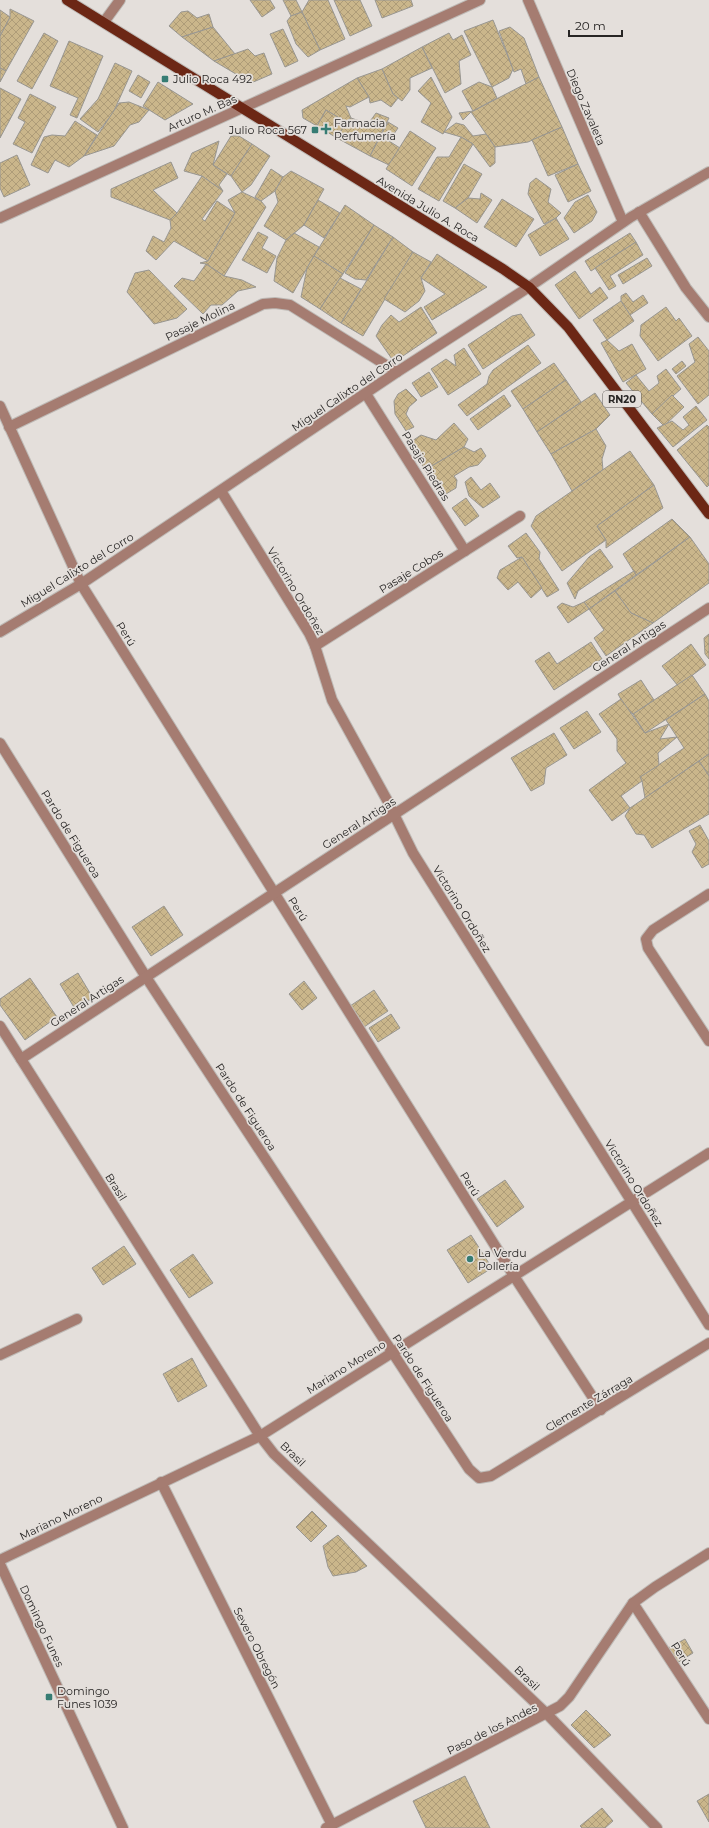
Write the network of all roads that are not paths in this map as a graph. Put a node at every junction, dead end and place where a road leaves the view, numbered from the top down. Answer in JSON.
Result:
{"nodes":[{"id":1,"x":67,"y":0,"type":"edge"},
{"id":2,"x":120,"y":0,"type":"edge"},
{"id":3,"x":480,"y":0,"type":"edge"},
{"id":4,"x":528,"y":0,"type":"edge"},
{"id":5,"x":104,"y":22,"type":"junction"},
{"id":6,"x":241,"y":109,"type":"junction"},
{"id":7,"x":709,"y":172,"type":"edge"},
{"id":8,"x":639,"y":212,"type":"junction"},
{"id":9,"x":0,"y":218,"type":"edge"},
{"id":10,"x":623,"y":222,"type":"junction"},
{"id":11,"x":529,"y":287,"type":"junction"},
{"id":12,"x":708,"y":315,"type":"edge"},
{"id":13,"x":397,"y":372,"type":"junction"},
{"id":14,"x":366,"y":394,"type":"junction"},
{"id":15,"x":0,"y":406,"type":"edge"},
{"id":16,"x":9,"y":427,"type":"junction"},
{"id":17,"x":221,"y":491,"type":"junction"},
{"id":18,"x":709,"y":514,"type":"edge"},
{"id":19,"x":520,"y":516,"type":"dead end"},
{"id":20,"x":465,"y":551,"type":"junction"},
{"id":21,"x":81,"y":584,"type":"junction"},
{"id":22,"x":709,"y":608,"type":"edge"},
{"id":23,"x":0,"y":632,"type":"edge"},
{"id":24,"x":315,"y":646,"type":"junction"},
{"id":25,"x":0,"y":744,"type":"edge"},
{"id":26,"x":394,"y":815,"type":"junction"},
{"id":27,"x":274,"y":892,"type":"junction"},
{"id":28,"x":709,"y":894,"type":"edge"},
{"id":29,"x":146,"y":976,"type":"junction"},
{"id":30,"x":0,"y":1026,"type":"edge"},
{"id":31,"x":709,"y":1042,"type":"edge"},
{"id":32,"x":21,"y":1058,"type":"junction"},
{"id":33,"x":709,"y":1153,"type":"edge"},
{"id":34,"x":632,"y":1201,"type":"junction"},
{"id":35,"x":514,"y":1276,"type":"junction"},
{"id":36,"x":76,"y":1319,"type":"dead end"},
{"id":37,"x":709,"y":1325,"type":"edge"},
{"id":38,"x":709,"y":1343,"type":"edge"},
{"id":39,"x":392,"y":1352,"type":"junction"},
{"id":40,"x":0,"y":1355,"type":"edge"},
{"id":41,"x":601,"y":1410,"type":"junction"},
{"id":42,"x":260,"y":1436,"type":"junction"},
{"id":43,"x":478,"y":1478,"type":"joint"},
{"id":44,"x":161,"y":1482,"type":"junction"},
{"id":45,"x":709,"y":1553,"type":"edge"},
{"id":46,"x":0,"y":1560,"type":"edge"},
{"id":47,"x":0,"y":1564,"type":"edge"},
{"id":48,"x":634,"y":1603,"type":"junction"},
{"id":49,"x":547,"y":1714,"type":"junction"},
{"id":50,"x":709,"y":1719,"type":"edge"},
{"id":51,"x":329,"y":1826,"type":"edge"},
{"id":52,"x":124,"y":1828,"type":"edge"},
{"id":53,"x":657,"y":1828,"type":"edge"}],
"edges":[{"from":1,"to":5,"type":"main road","name":"Avenida Julio A. Roca","number":"RN20"},
{"from":2,"to":5,"type":"street"},
{"from":3,"to":6,"type":"street","name":"Arturo M. Bas"},
{"from":4,"to":10,"type":"street","name":"Diego Zavaleta"},
{"from":5,"to":6,"type":"main road","name":"Avenida Julio A. Roca","number":"RN20"},
{"from":6,"to":9,"type":"street","name":"Arturo M. Bas"},
{"from":6,"to":11,"type":"main road","name":"Avenida Julio A. Roca","number":"RN20"},
{"from":7,"to":8,"type":"street","name":"Miguel Calixto del Corro"},
{"from":8,"to":10,"type":"street","name":"Miguel Calixto del Corro"},
{"from":8,"to":12,"type":"street"},
{"from":10,"to":11,"type":"street","name":"Miguel Calixto del Corro"},
{"from":11,"to":13,"type":"street","name":"Miguel Calixto del Corro"},
{"from":11,"to":18,"type":"main road","name":"Avenida Julio A. Roca","number":"RN20"},
{"from":13,"to":14,"type":"street","name":"Miguel Calixto del Corro"},
{"from":13,"to":16,"type":"street","name":"Pasaje Molina"},
{"from":14,"to":17,"type":"street","name":"Miguel Calixto del Corro"},
{"from":14,"to":20,"type":"street","name":"Pasaje Piedras"},
{"from":15,"to":16,"type":"street","name":"Perú"},
{"from":16,"to":21,"type":"street","name":"Perú"},
{"from":17,"to":21,"type":"street","name":"Miguel Calixto del Corro"},
{"from":17,"to":24,"type":"street","name":"Victorino Ordoñez"},
{"from":19,"to":20,"type":"street","name":"Pasaje Cobos"},
{"from":20,"to":24,"type":"street","name":"Pasaje Cobos"},
{"from":21,"to":23,"type":"street","name":"Miguel Calixto del Corro"},
{"from":21,"to":27,"type":"street","name":"Perú"},
{"from":22,"to":26,"type":"street","name":"General Artigas"},
{"from":24,"to":26,"type":"street","name":"Victorino Ordoñez"},
{"from":25,"to":29,"type":"street","name":"Pardo de Figueroa"},
{"from":26,"to":27,"type":"street","name":"General Artigas"},
{"from":26,"to":34,"type":"street","name":"Victorino Ordoñez"},
{"from":27,"to":29,"type":"street","name":"General Artigas"},
{"from":27,"to":35,"type":"street","name":"Perú"},
{"from":28,"to":31,"type":"street"},
{"from":29,"to":32,"type":"street","name":"General Artigas"},
{"from":29,"to":39,"type":"street","name":"Pardo de Figueroa"},
{"from":30,"to":32,"type":"street","name":"Brasil"},
{"from":32,"to":42,"type":"street","name":"Brasil"},
{"from":33,"to":34,"type":"street","name":"Mariano Moreno"},
{"from":34,"to":35,"type":"street","name":"Mariano Moreno"},
{"from":34,"to":37,"type":"street","name":"Victorino Ordoñez"},
{"from":35,"to":39,"type":"street","name":"Mariano Moreno"},
{"from":35,"to":41,"type":"street","name":"Perú"},
{"from":36,"to":40,"type":"street"},
{"from":38,"to":41,"type":"street","name":"Clemente Zárraga"},
{"from":39,"to":42,"type":"street","name":"Mariano Moreno"},
{"from":39,"to":43,"type":"street","name":"Pardo de Figueroa"},
{"from":41,"to":43,"type":"street","name":"Clemente Zárraga"},
{"from":42,"to":44,"type":"street","name":"Mariano Moreno"},
{"from":42,"to":49,"type":"street","name":"Brasil"},
{"from":44,"to":46,"type":"street","name":"Mariano Moreno"},
{"from":44,"to":51,"type":"street","name":"Severo Obregón"},
{"from":45,"to":48,"type":"street","name":"Paso de los Andes"},
{"from":47,"to":52,"type":"street","name":"Domingo Funes"},
{"from":48,"to":49,"type":"street","name":"Paso de los Andes"},
{"from":48,"to":50,"type":"street","name":"Perú"},
{"from":49,"to":51,"type":"street","name":"Paso de los Andes"},
{"from":49,"to":53,"type":"street","name":"Brasil"}]}
